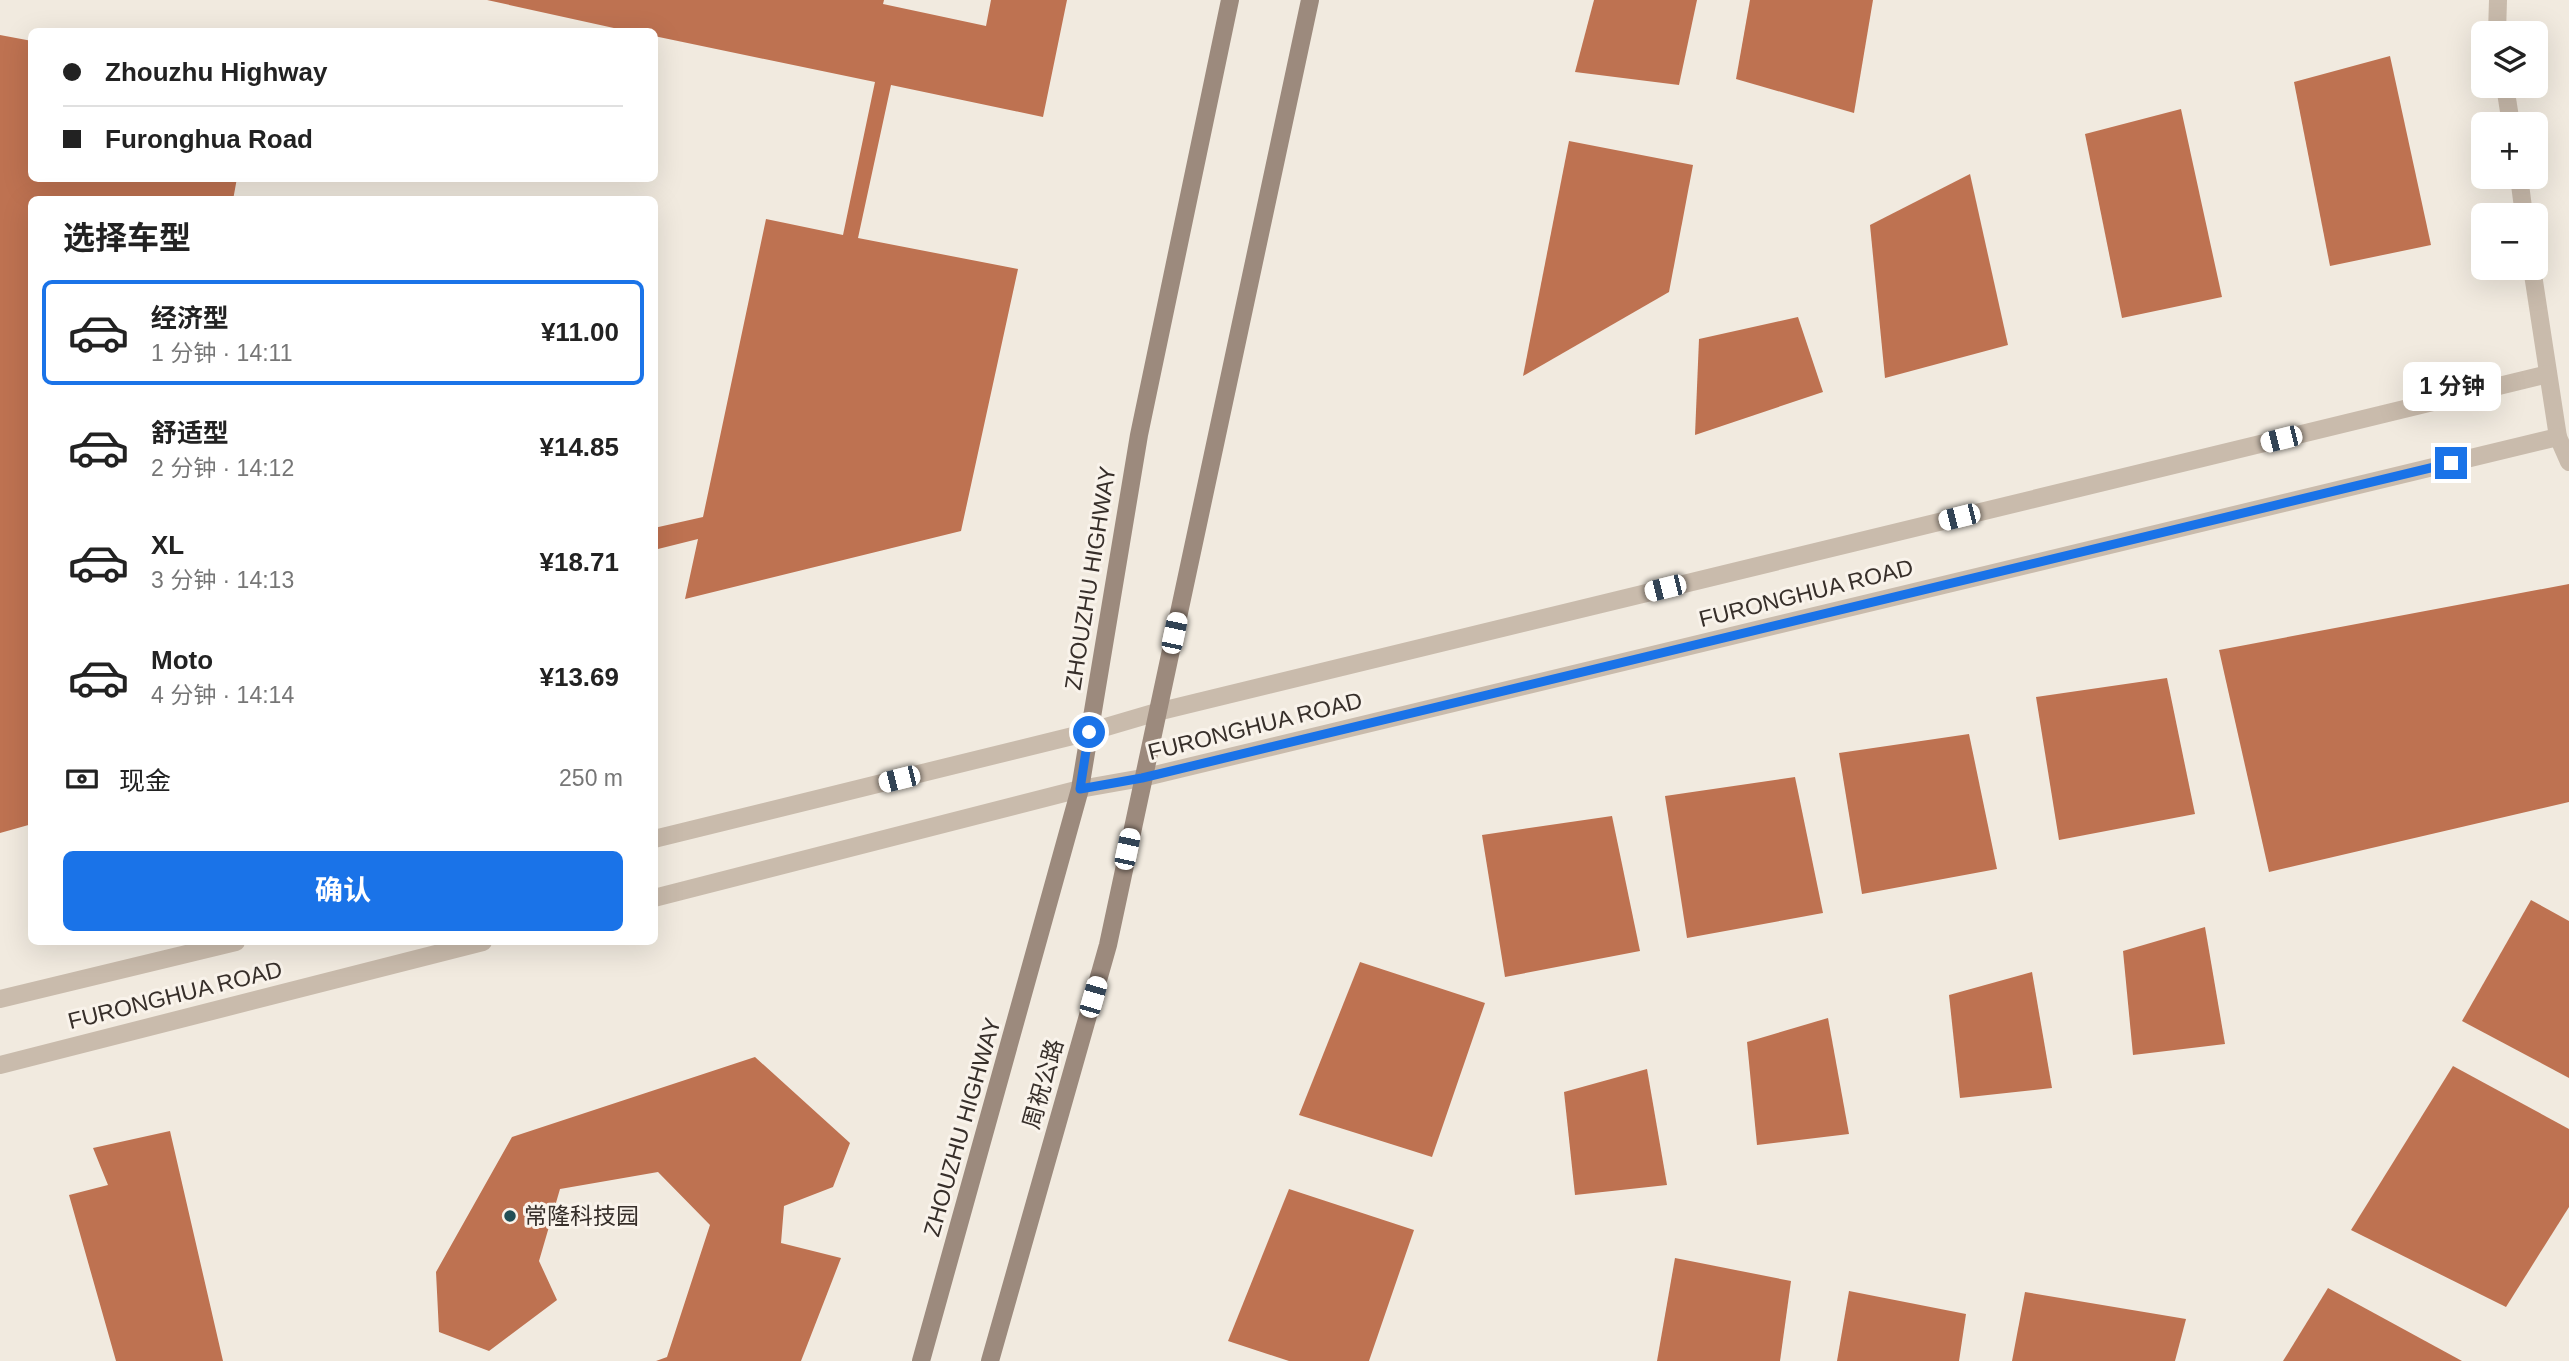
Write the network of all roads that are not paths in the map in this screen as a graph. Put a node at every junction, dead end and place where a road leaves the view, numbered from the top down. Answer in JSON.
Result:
{"nodes":[{"id":1,"x":1230,"y":0,"type":"edge"},
{"id":2,"x":1310,"y":0,"type":"edge"},
{"id":3,"x":2498,"y":0,"type":"edge"},
{"id":4,"x":2497,"y":21,"type":"edge"},
{"id":5,"x":2534,"y":280,"type":"edge"},
{"id":6,"x":2548,"y":374,"type":"junction"},
{"id":7,"x":2558,"y":438,"type":"junction"},
{"id":8,"x":2569,"y":462,"type":"edge"},
{"id":9,"x":1157,"y":712,"type":"junction"},
{"id":10,"x":1089,"y":732,"type":"junction"},
{"id":11,"x":1142,"y":778,"type":"junction"},
{"id":12,"x":1080,"y":789,"type":"junction"},
{"id":13,"x":658,"y":838,"type":"edge"},
{"id":14,"x":658,"y":897,"type":"edge"},
{"id":15,"x":224,"y":945,"type":"edge"},
{"id":16,"x":472,"y":945,"type":"edge"},
{"id":17,"x":0,"y":999,"type":"edge"},
{"id":18,"x":0,"y":1065,"type":"edge"},
{"id":19,"x":921,"y":1361,"type":"edge"},
{"id":20,"x":990,"y":1361,"type":"edge"}],
"edges":[{"from":1,"to":10,"type":"street","name":"ZHOUZHU HIGHWAY"},
{"from":2,"to":9,"type":"street"},
{"from":3,"to":4,"type":"street"},
{"from":5,"to":6,"type":"street"},
{"from":6,"to":7,"type":"street"},
{"from":6,"to":9,"type":"street"},
{"from":7,"to":8,"type":"street"},
{"from":7,"to":11,"type":"street","name":"FURONGHUA ROAD"},
{"from":9,"to":10,"type":"street"},
{"from":9,"to":11,"type":"street"},
{"from":10,"to":12,"type":"street","name":"ZHOUZHU HIGHWAY"},
{"from":10,"to":13,"type":"street"},
{"from":11,"to":12,"type":"street","name":"FURONGHUA ROAD"},
{"from":11,"to":20,"type":"street","name":"周祝公路"},
{"from":12,"to":14,"type":"street","name":"FURONGHUA ROAD"},
{"from":12,"to":19,"type":"street","name":"ZHOUZHU HIGHWAY"},
{"from":15,"to":17,"type":"street"},
{"from":16,"to":18,"type":"street","name":"FURONGHUA ROAD"}]}
